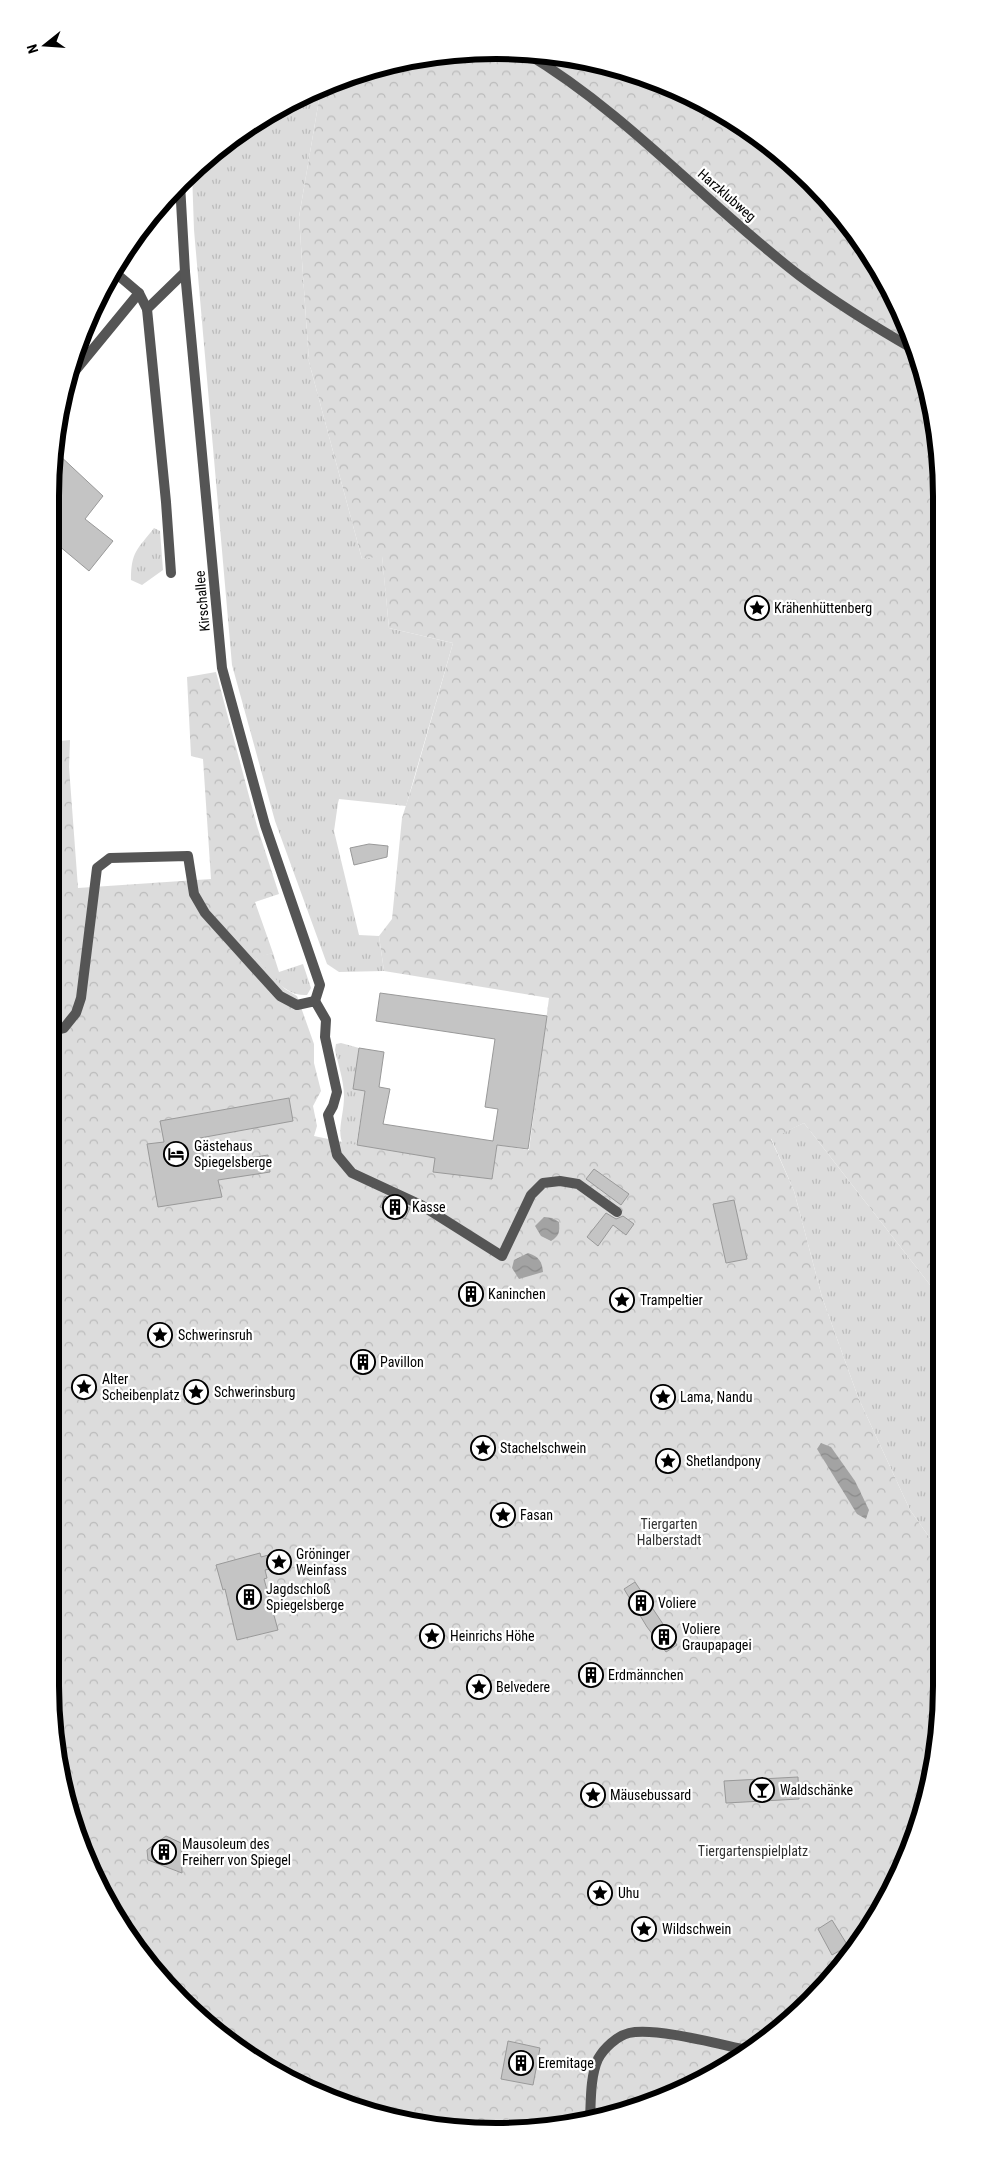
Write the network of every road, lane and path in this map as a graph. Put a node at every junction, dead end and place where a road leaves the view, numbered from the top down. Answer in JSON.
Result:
{"nodes":[{"id":1,"x":537,"y":61,"type":"edge"},
{"id":2,"x":181,"y":194,"type":"edge"},
{"id":3,"x":185,"y":272,"type":"junction"},
{"id":4,"x":118,"y":275,"type":"edge"},
{"id":5,"x":139,"y":293,"type":"junction"},
{"id":6,"x":147,"y":309,"type":"junction"},
{"id":7,"x":906,"y":346,"type":"edge"},
{"id":8,"x":79,"y":366,"type":"edge"},
{"id":9,"x":171,"y":573,"type":"dead end"},
{"id":10,"x":316,"y":1001,"type":"junction"},
{"id":11,"x":59,"y":1029,"type":"edge"},
{"id":12,"x":617,"y":1212,"type":"dead end"},
{"id":13,"x":740,"y":2049,"type":"edge"},
{"id":14,"x":591,"y":2113,"type":"edge"}],
"edges":[{"from":1,"to":7,"type":"street","name":"Harzklubweg"},
{"from":2,"to":3,"type":"street","name":"Kirschallee"},
{"from":3,"to":6,"type":"street"},
{"from":3,"to":10,"type":"street","name":"Kirschallee"},
{"from":4,"to":5,"type":"street"},
{"from":5,"to":6,"type":"street"},
{"from":5,"to":8,"type":"street"},
{"from":6,"to":9,"type":"street"},
{"from":10,"to":11,"type":"street"},
{"from":10,"to":12,"type":"street"},
{"from":13,"to":14,"type":"street"}]}
